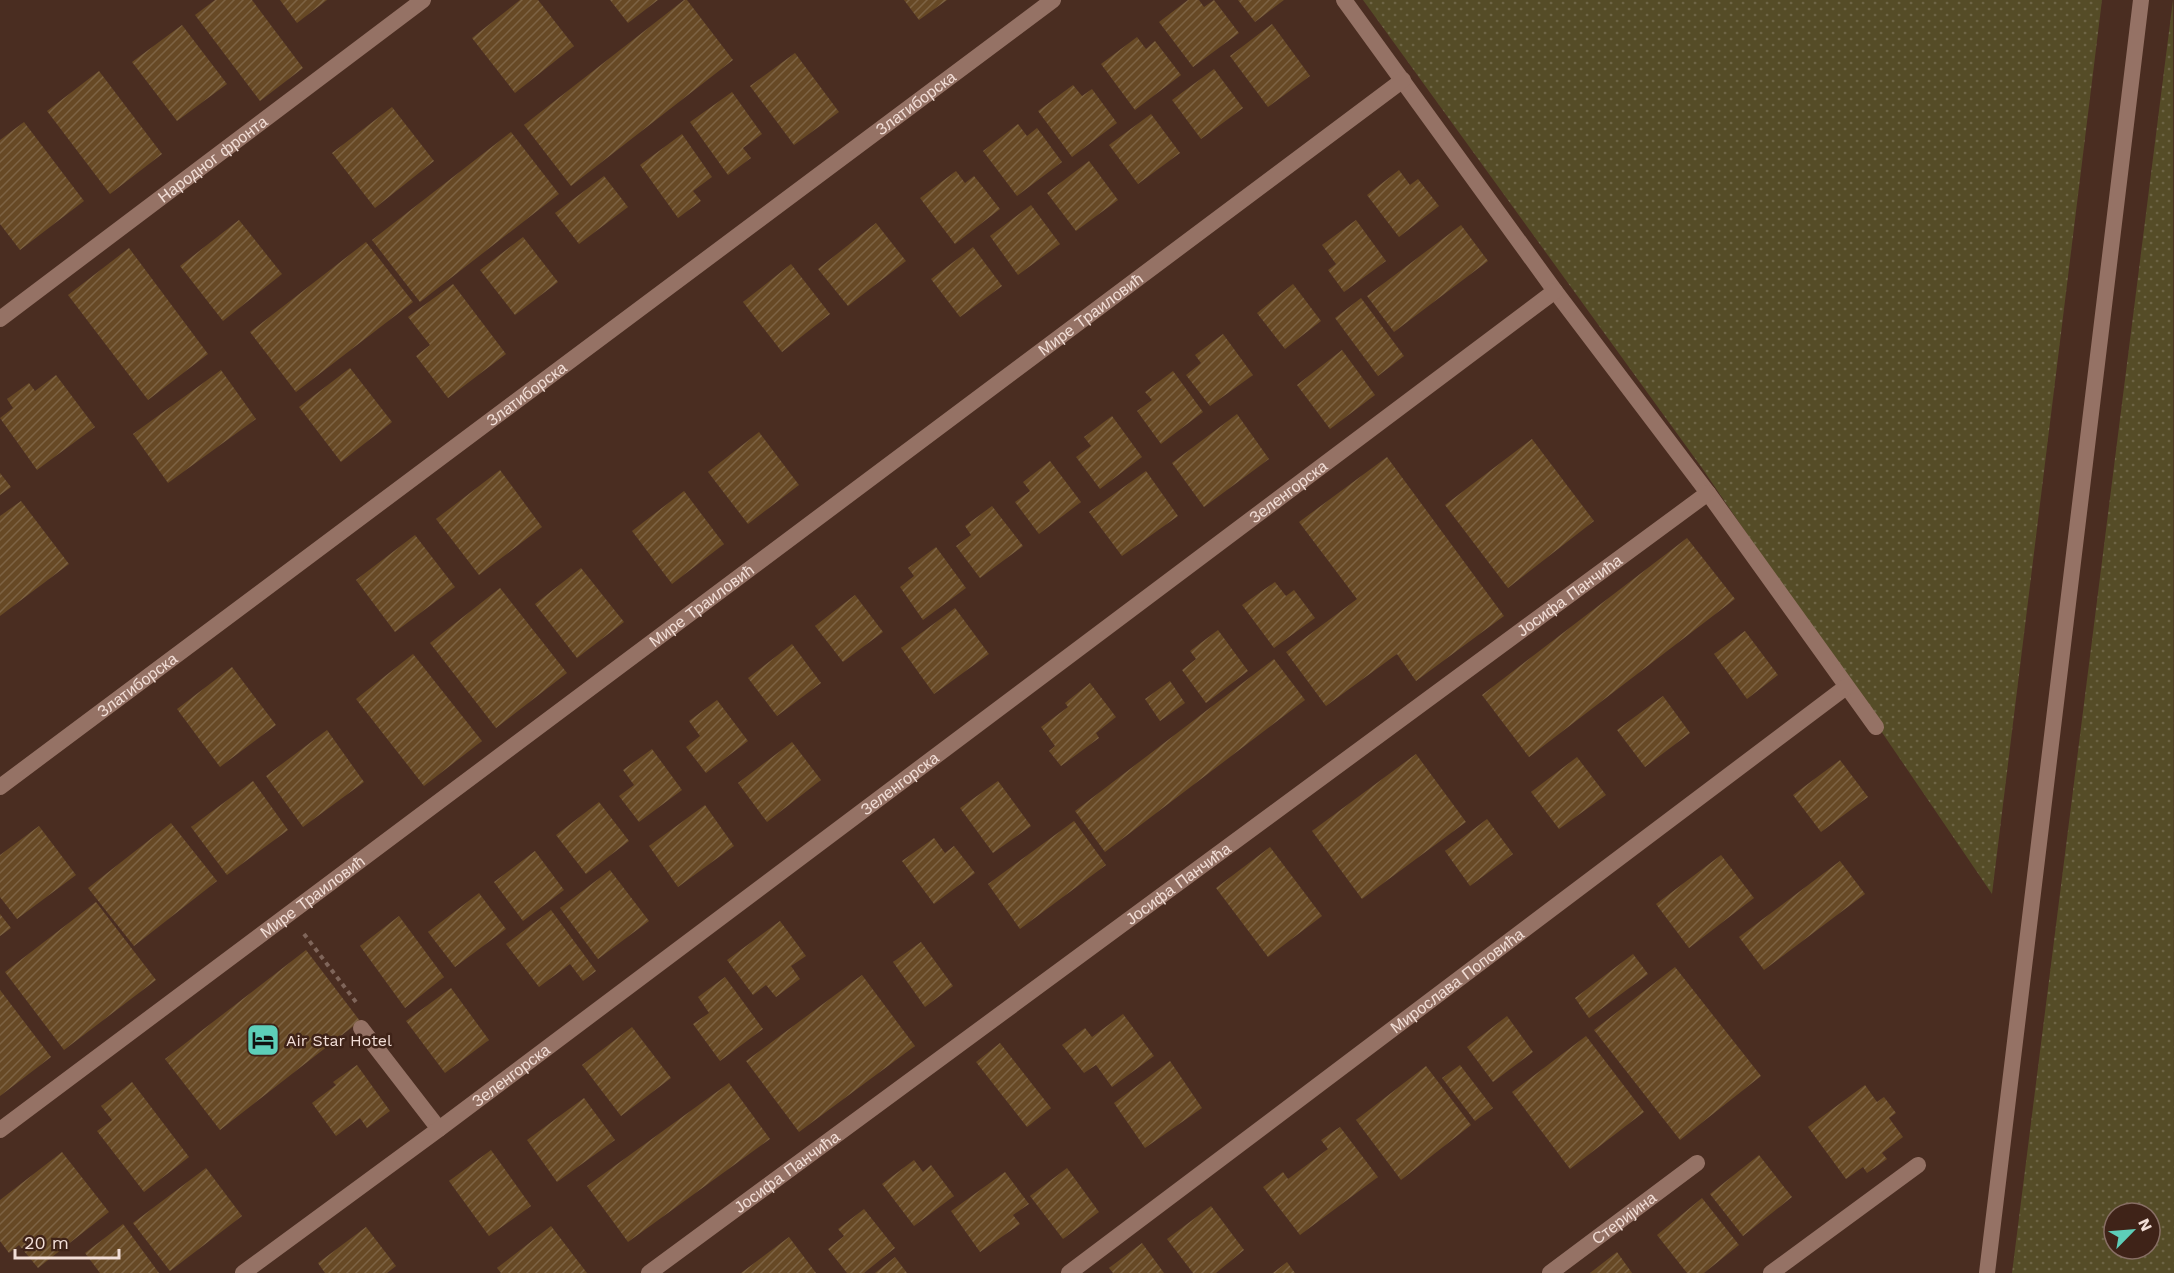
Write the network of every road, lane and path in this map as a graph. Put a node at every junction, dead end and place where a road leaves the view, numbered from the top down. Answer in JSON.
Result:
{"nodes":[{"id":1,"x":423,"y":0,"type":"edge"},
{"id":2,"x":1053,"y":0,"type":"edge"},
{"id":3,"x":1344,"y":0,"type":"edge"},
{"id":4,"x":2141,"y":0,"type":"edge"},
{"id":5,"x":1403,"y":80,"type":"junction"},
{"id":6,"x":1556,"y":291,"type":"junction"},
{"id":7,"x":0,"y":319,"type":"edge"},
{"id":8,"x":1708,"y":493,"type":"junction"},
{"id":9,"x":1846,"y":687,"type":"junction"},
{"id":10,"x":1876,"y":727,"type":"dead end"},
{"id":11,"x":0,"y":788,"type":"edge"},
{"id":12,"x":289,"y":915,"type":"junction"},
{"id":13,"x":361,"y":1028,"type":"joint"},
{"id":14,"x":439,"y":1129,"type":"junction"},
{"id":15,"x":0,"y":1130,"type":"edge"},
{"id":16,"x":1697,"y":1163,"type":"dead end"},
{"id":17,"x":1918,"y":1165,"type":"dead end"},
{"id":18,"x":243,"y":1273,"type":"edge"},
{"id":19,"x":649,"y":1273,"type":"edge"},
{"id":20,"x":1070,"y":1273,"type":"edge"},
{"id":21,"x":1550,"y":1273,"type":"edge"},
{"id":22,"x":1771,"y":1273,"type":"edge"},
{"id":23,"x":1987,"y":1273,"type":"edge"}],
"edges":[{"from":1,"to":7,"type":"street","name":"Народног фронта"},
{"from":2,"to":11,"type":"street","name":"Златиборска"},
{"from":3,"to":5,"type":"street"},
{"from":4,"to":23,"type":"street"},
{"from":5,"to":6,"type":"street"},
{"from":5,"to":12,"type":"street","name":"Мире Траиловић"},
{"from":6,"to":8,"type":"street"},
{"from":6,"to":14,"type":"street","name":"Зеленгорска"},
{"from":8,"to":9,"type":"street"},
{"from":8,"to":19,"type":"street","name":"Јосифа Панчића"},
{"from":9,"to":10,"type":"street"},
{"from":9,"to":20,"type":"street","name":"Мирослава Поповића"},
{"from":12,"to":13,"type":"path"},
{"from":12,"to":15,"type":"street","name":"Мире Траиловић"},
{"from":13,"to":14,"type":"street"},
{"from":14,"to":18,"type":"street","name":"Зеленгорска"},
{"from":16,"to":21,"type":"street","name":"Стеријина"},
{"from":17,"to":22,"type":"street"}]}
